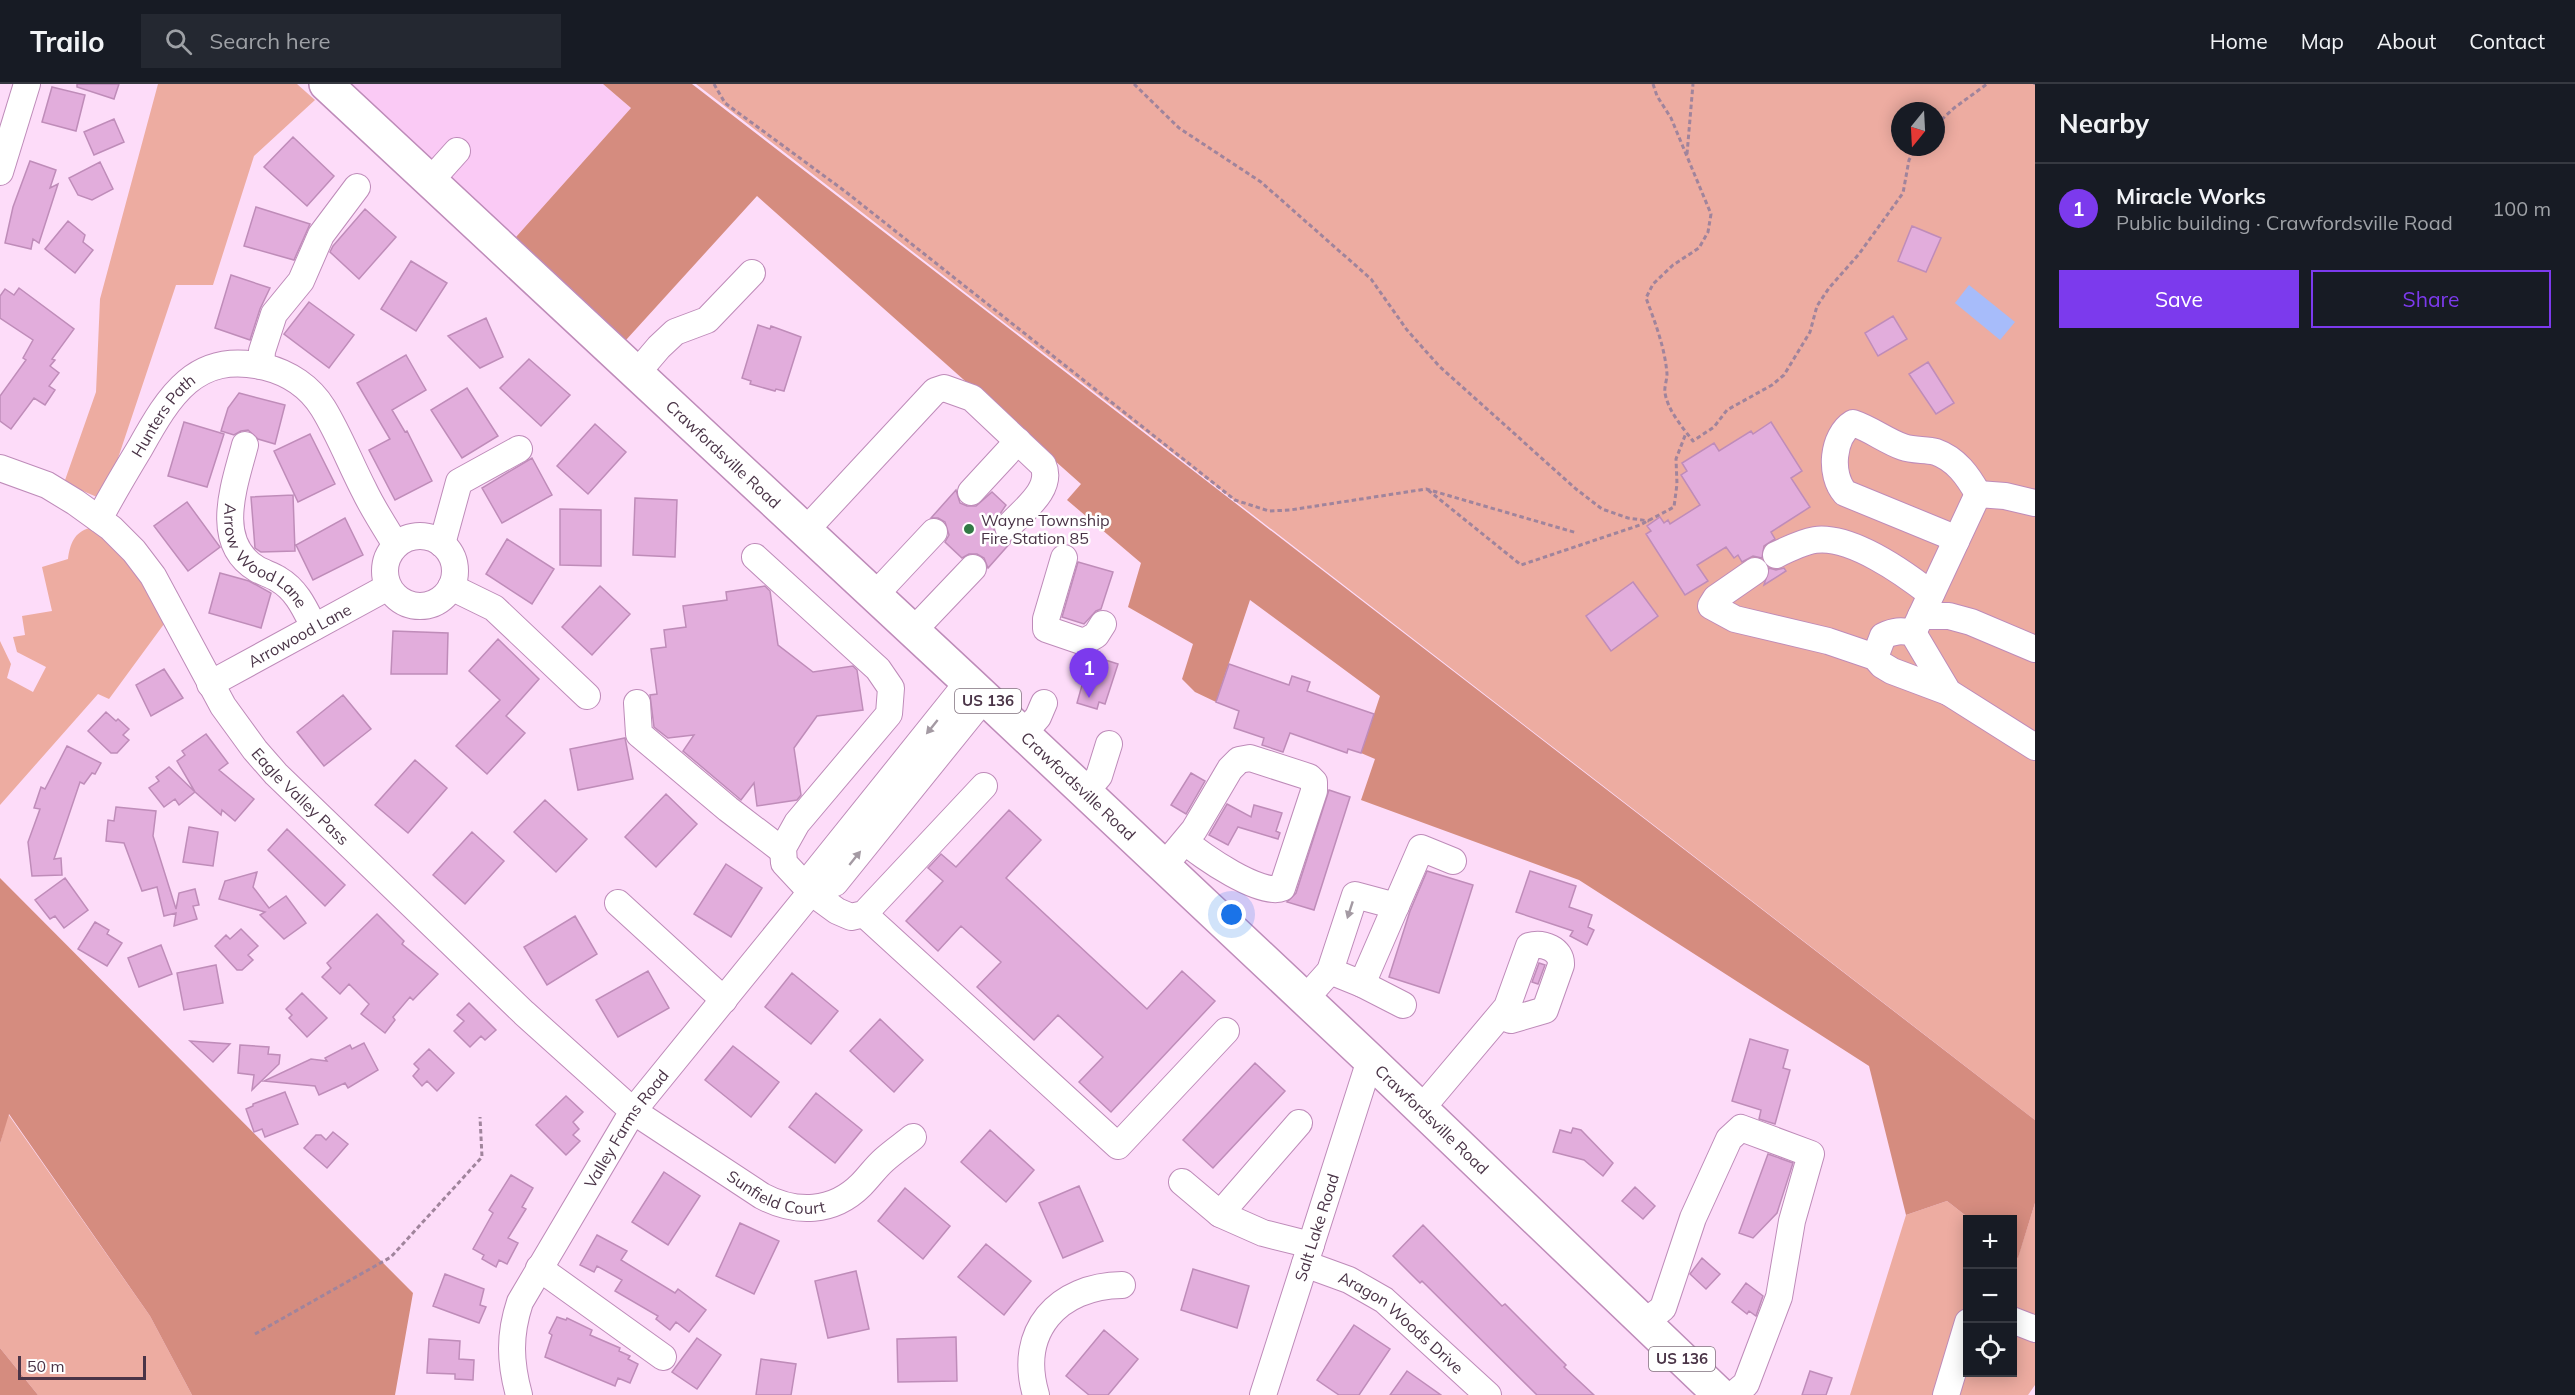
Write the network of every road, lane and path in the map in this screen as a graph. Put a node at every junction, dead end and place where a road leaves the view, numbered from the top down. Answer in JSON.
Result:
{"nodes":[{"id":1,"x":27,"y":84,"type":"edge"},
{"id":2,"x":326,"y":84,"type":"edge"},
{"id":3,"x":714,"y":84,"type":"edge"},
{"id":4,"x":1134,"y":84,"type":"edge"},
{"id":5,"x":1653,"y":84,"type":"edge"},
{"id":6,"x":1693,"y":84,"type":"edge"},
{"id":7,"x":1987,"y":84,"type":"edge"},
{"id":8,"x":1945,"y":116,"type":"edge"},
{"id":9,"x":457,"y":151,"type":"dead end"},
{"id":10,"x":1912,"y":156,"type":"edge"},
{"id":11,"x":1686,"y":157,"type":"junction"},
{"id":12,"x":0,"y":172,"type":"edge"},
{"id":13,"x":430,"y":181,"type":"junction"},
{"id":14,"x":357,"y":187,"type":"dead end"},
{"id":15,"x":752,"y":273,"type":"dead end"},
{"id":16,"x":261,"y":366,"type":"junction"},
{"id":17,"x":636,"y":374,"type":"junction"},
{"id":18,"x":1686,"y":432,"type":"junction"},
{"id":19,"x":1018,"y":441,"type":"junction"},
{"id":20,"x":245,"y":445,"type":"dead end"},
{"id":21,"x":519,"y":448,"type":"dead end"},
{"id":22,"x":0,"y":468,"type":"edge"},
{"id":23,"x":1426,"y":489,"type":"junction"},
{"id":24,"x":970,"y":492,"type":"dead end"},
{"id":25,"x":1978,"y":494,"type":"junction"},
{"id":26,"x":2035,"y":503,"type":"edge"},
{"id":27,"x":99,"y":519,"type":"junction"},
{"id":28,"x":1649,"y":521,"type":"junction"},
{"id":29,"x":1008,"y":527,"type":"dead end"},
{"id":30,"x":805,"y":531,"type":"junction"},
{"id":31,"x":934,"y":532,"type":"dead end"},
{"id":32,"x":1577,"y":533,"type":"dead end"},
{"id":33,"x":1956,"y":541,"type":"junction"},
{"id":34,"x":442,"y":544,"type":"junction"},
{"id":35,"x":396,"y":545,"type":"junction"},
{"id":36,"x":1776,"y":555,"type":"dead end"},
{"id":37,"x":755,"y":557,"type":"dead end"},
{"id":38,"x":1064,"y":558,"type":"dead end"},
{"id":39,"x":973,"y":568,"type":"dead end"},
{"id":40,"x":1755,"y":571,"type":"dead end"},
{"id":41,"x":388,"y":587,"type":"junction"},
{"id":42,"x":451,"y":587,"type":"junction"},
{"id":43,"x":874,"y":596,"type":"junction"},
{"id":44,"x":1922,"y":614,"type":"junction"},
{"id":45,"x":1103,"y":624,"type":"dead end"},
{"id":46,"x":314,"y":627,"type":"junction"},
{"id":47,"x":912,"y":632,"type":"junction"},
{"id":48,"x":2035,"y":650,"type":"edge"},
{"id":49,"x":1875,"y":657,"type":"junction"},
{"id":50,"x":210,"y":684,"type":"junction"},
{"id":51,"x":976,"y":690,"type":"junction"},
{"id":52,"x":1948,"y":692,"type":"junction"},
{"id":53,"x":587,"y":696,"type":"dead end"},
{"id":54,"x":637,"y":703,"type":"dead end"},
{"id":55,"x":1044,"y":703,"type":"dead end"},
{"id":56,"x":1023,"y":734,"type":"junction"},
{"id":57,"x":1109,"y":744,"type":"dead end"},
{"id":58,"x":2035,"y":747,"type":"edge"},
{"id":59,"x":984,"y":786,"type":"dead end"},
{"id":60,"x":1085,"y":792,"type":"junction"},
{"id":61,"x":1185,"y":841,"type":"junction"},
{"id":62,"x":783,"y":850,"type":"junction"},
{"id":63,"x":1453,"y":861,"type":"dead end"},
{"id":64,"x":1164,"y":866,"type":"junction"},
{"id":65,"x":811,"y":892,"type":"junction"},
{"id":66,"x":618,"y":903,"type":"dead end"},
{"id":67,"x":1396,"y":906,"type":"junction"},
{"id":68,"x":864,"y":914,"type":"junction"},
{"id":69,"x":1330,"y":971,"type":"junction"},
{"id":70,"x":1362,"y":984,"type":"junction"},
{"id":71,"x":1305,"y":999,"type":"junction"},
{"id":72,"x":724,"y":1000,"type":"junction"},
{"id":73,"x":1403,"y":1005,"type":"dead end"},
{"id":74,"x":1500,"y":1016,"type":"dead end"},
{"id":75,"x":1226,"y":1031,"type":"dead end"},
{"id":76,"x":1370,"y":1060,"type":"junction"},
{"id":77,"x":1421,"y":1109,"type":"junction"},
{"id":78,"x":633,"y":1111,"type":"junction"},
{"id":79,"x":480,"y":1117,"type":"dead end"},
{"id":80,"x":1299,"y":1123,"type":"dead end"},
{"id":81,"x":913,"y":1137,"type":"dead end"},
{"id":82,"x":1182,"y":1182,"type":"dead end"},
{"id":83,"x":1220,"y":1214,"type":"junction"},
{"id":84,"x":1308,"y":1254,"type":"junction"},
{"id":85,"x":539,"y":1268,"type":"junction"},
{"id":86,"x":1122,"y":1285,"type":"dead end"},
{"id":87,"x":2017,"y":1322,"type":"edge"},
{"id":88,"x":1644,"y":1323,"type":"junction"},
{"id":89,"x":1968,"y":1323,"type":"edge"},
{"id":90,"x":2035,"y":1329,"type":"edge"},
{"id":91,"x":255,"y":1334,"type":"dead end"},
{"id":92,"x":663,"y":1357,"type":"dead end"},
{"id":93,"x":519,"y":1395,"type":"edge"},
{"id":94,"x":1036,"y":1395,"type":"edge"},
{"id":95,"x":1263,"y":1395,"type":"edge"},
{"id":96,"x":1488,"y":1395,"type":"edge"},
{"id":97,"x":1720,"y":1395,"type":"edge"},
{"id":98,"x":1733,"y":1395,"type":"edge"},
{"id":99,"x":1946,"y":1395,"type":"edge"}],
"edges":[{"from":1,"to":12,"type":"street"},
{"from":2,"to":13,"type":"main road","name":"Crawfordsville Road","number":"US 136"},
{"from":3,"to":23,"type":"path"},
{"from":4,"to":28,"type":"path"},
{"from":5,"to":11,"type":"path"},
{"from":6,"to":11,"type":"path"},
{"from":7,"to":8,"type":"path"},
{"from":9,"to":13,"type":"street"},
{"from":10,"to":18,"type":"path"},
{"from":11,"to":18,"type":"path"},
{"from":13,"to":17,"type":"main road","name":"Crawfordsville Road","number":"US 136"},
{"from":14,"to":16,"type":"street"},
{"from":15,"to":17,"type":"street"},
{"from":16,"to":27,"type":"street","name":"Hunters Path"},
{"from":16,"to":35,"type":"street","name":"Hunters Path"},
{"from":17,"to":30,"type":"main road","name":"Crawfordsville Road","number":"US 136"},
{"from":18,"to":28,"type":"path"},
{"from":19,"to":24,"type":"street"},
{"from":19,"to":29,"type":"street"},
{"from":19,"to":30,"type":"street"},
{"from":20,"to":46,"type":"street","name":"Arrow Wood Lane"},
{"from":21,"to":34,"type":"street"},
{"from":22,"to":27,"type":"street","name":"Eagle Valley Pass"},
{"from":23,"to":28,"type":"path"},
{"from":23,"to":32,"type":"path"},
{"from":25,"to":26,"type":"street"},
{"from":25,"to":33,"type":"street"},
{"from":25,"to":33,"type":"street"},
{"from":27,"to":50,"type":"street","name":"Eagle Valley Pass"},
{"from":30,"to":43,"type":"main road","name":"Crawfordsville Road","number":"US 136"},
{"from":31,"to":43,"type":"street"},
{"from":33,"to":44,"type":"street"},
{"from":34,"to":35,"type":"street"},
{"from":34,"to":42,"type":"street"},
{"from":35,"to":41,"type":"street"},
{"from":36,"to":44,"type":"street"},
{"from":37,"to":62,"type":"street"},
{"from":38,"to":45,"type":"street"},
{"from":39,"to":47,"type":"street"},
{"from":40,"to":49,"type":"street"},
{"from":41,"to":42,"type":"street"},
{"from":41,"to":46,"type":"street","name":"Arrowood Lane"},
{"from":42,"to":53,"type":"street"},
{"from":43,"to":47,"type":"main road","name":"Crawfordsville Road","number":"US 136"},
{"from":44,"to":48,"type":"street"},
{"from":44,"to":49,"type":"street"},
{"from":44,"to":52,"type":"street"},
{"from":46,"to":50,"type":"street","name":"Arrowood Lane"},
{"from":47,"to":51,"type":"main road","name":"Crawfordsville Road","number":"US 136"},
{"from":49,"to":52,"type":"street"},
{"from":50,"to":78,"type":"street","name":"Eagle Valley Pass"},
{"from":51,"to":56,"type":"main road","name":"Crawfordsville Road","number":"US 136"},
{"from":51,"to":65,"type":"street","name":"Valley Farms Road"},
{"from":52,"to":58,"type":"street"},
{"from":54,"to":62,"type":"street"},
{"from":55,"to":56,"type":"street"},
{"from":56,"to":60,"type":"main road","name":"Crawfordsville Road","number":"US 136"},
{"from":57,"to":60,"type":"street"},
{"from":59,"to":68,"type":"street"},
{"from":60,"to":64,"type":"main road","name":"Crawfordsville Road","number":"US 136"},
{"from":61,"to":61,"type":"street"},
{"from":61,"to":64,"type":"street"},
{"from":62,"to":65,"type":"street"},
{"from":63,"to":67,"type":"street"},
{"from":64,"to":71,"type":"main road","name":"Crawfordsville Road","number":"US 136"},
{"from":65,"to":68,"type":"street"},
{"from":65,"to":72,"type":"street","name":"Valley Farms Road"},
{"from":66,"to":72,"type":"street"},
{"from":67,"to":69,"type":"street","one_way":true},
{"from":67,"to":70,"type":"street"},
{"from":68,"to":75,"type":"street"},
{"from":69,"to":70,"type":"street"},
{"from":69,"to":71,"type":"street"},
{"from":70,"to":73,"type":"street"},
{"from":71,"to":76,"type":"main road","name":"Crawfordsville Road","number":"US 136"},
{"from":72,"to":78,"type":"street","name":"Valley Farms Road"},
{"from":74,"to":77,"type":"street"},
{"from":76,"to":77,"type":"main road","name":"Crawfordsville Road","number":"US 136"},
{"from":76,"to":84,"type":"street","name":"Salt Lake Road"},
{"from":77,"to":88,"type":"main road","name":"Crawfordsville Road","number":"US 136"},
{"from":78,"to":81,"type":"street","name":"Sunfield Court"},
{"from":78,"to":85,"type":"street","name":"Valley Farms Road"},
{"from":79,"to":91,"type":"path"},
{"from":80,"to":83,"type":"street"},
{"from":82,"to":83,"type":"street","name":"Aragon Woods Drive"},
{"from":83,"to":84,"type":"street","name":"Aragon Woods Drive"},
{"from":84,"to":95,"type":"street","name":"Salt Lake Road"},
{"from":84,"to":96,"type":"street","name":"Aragon Woods Drive"},
{"from":85,"to":92,"type":"street"},
{"from":85,"to":93,"type":"street","name":"Valley Farms Road"},
{"from":86,"to":94,"type":"street"},
{"from":87,"to":90,"type":"street"},
{"from":88,"to":97,"type":"main road","name":"Crawfordsville Road","number":"US 136"},
{"from":88,"to":98,"type":"street"},
{"from":89,"to":99,"type":"street"}]}
